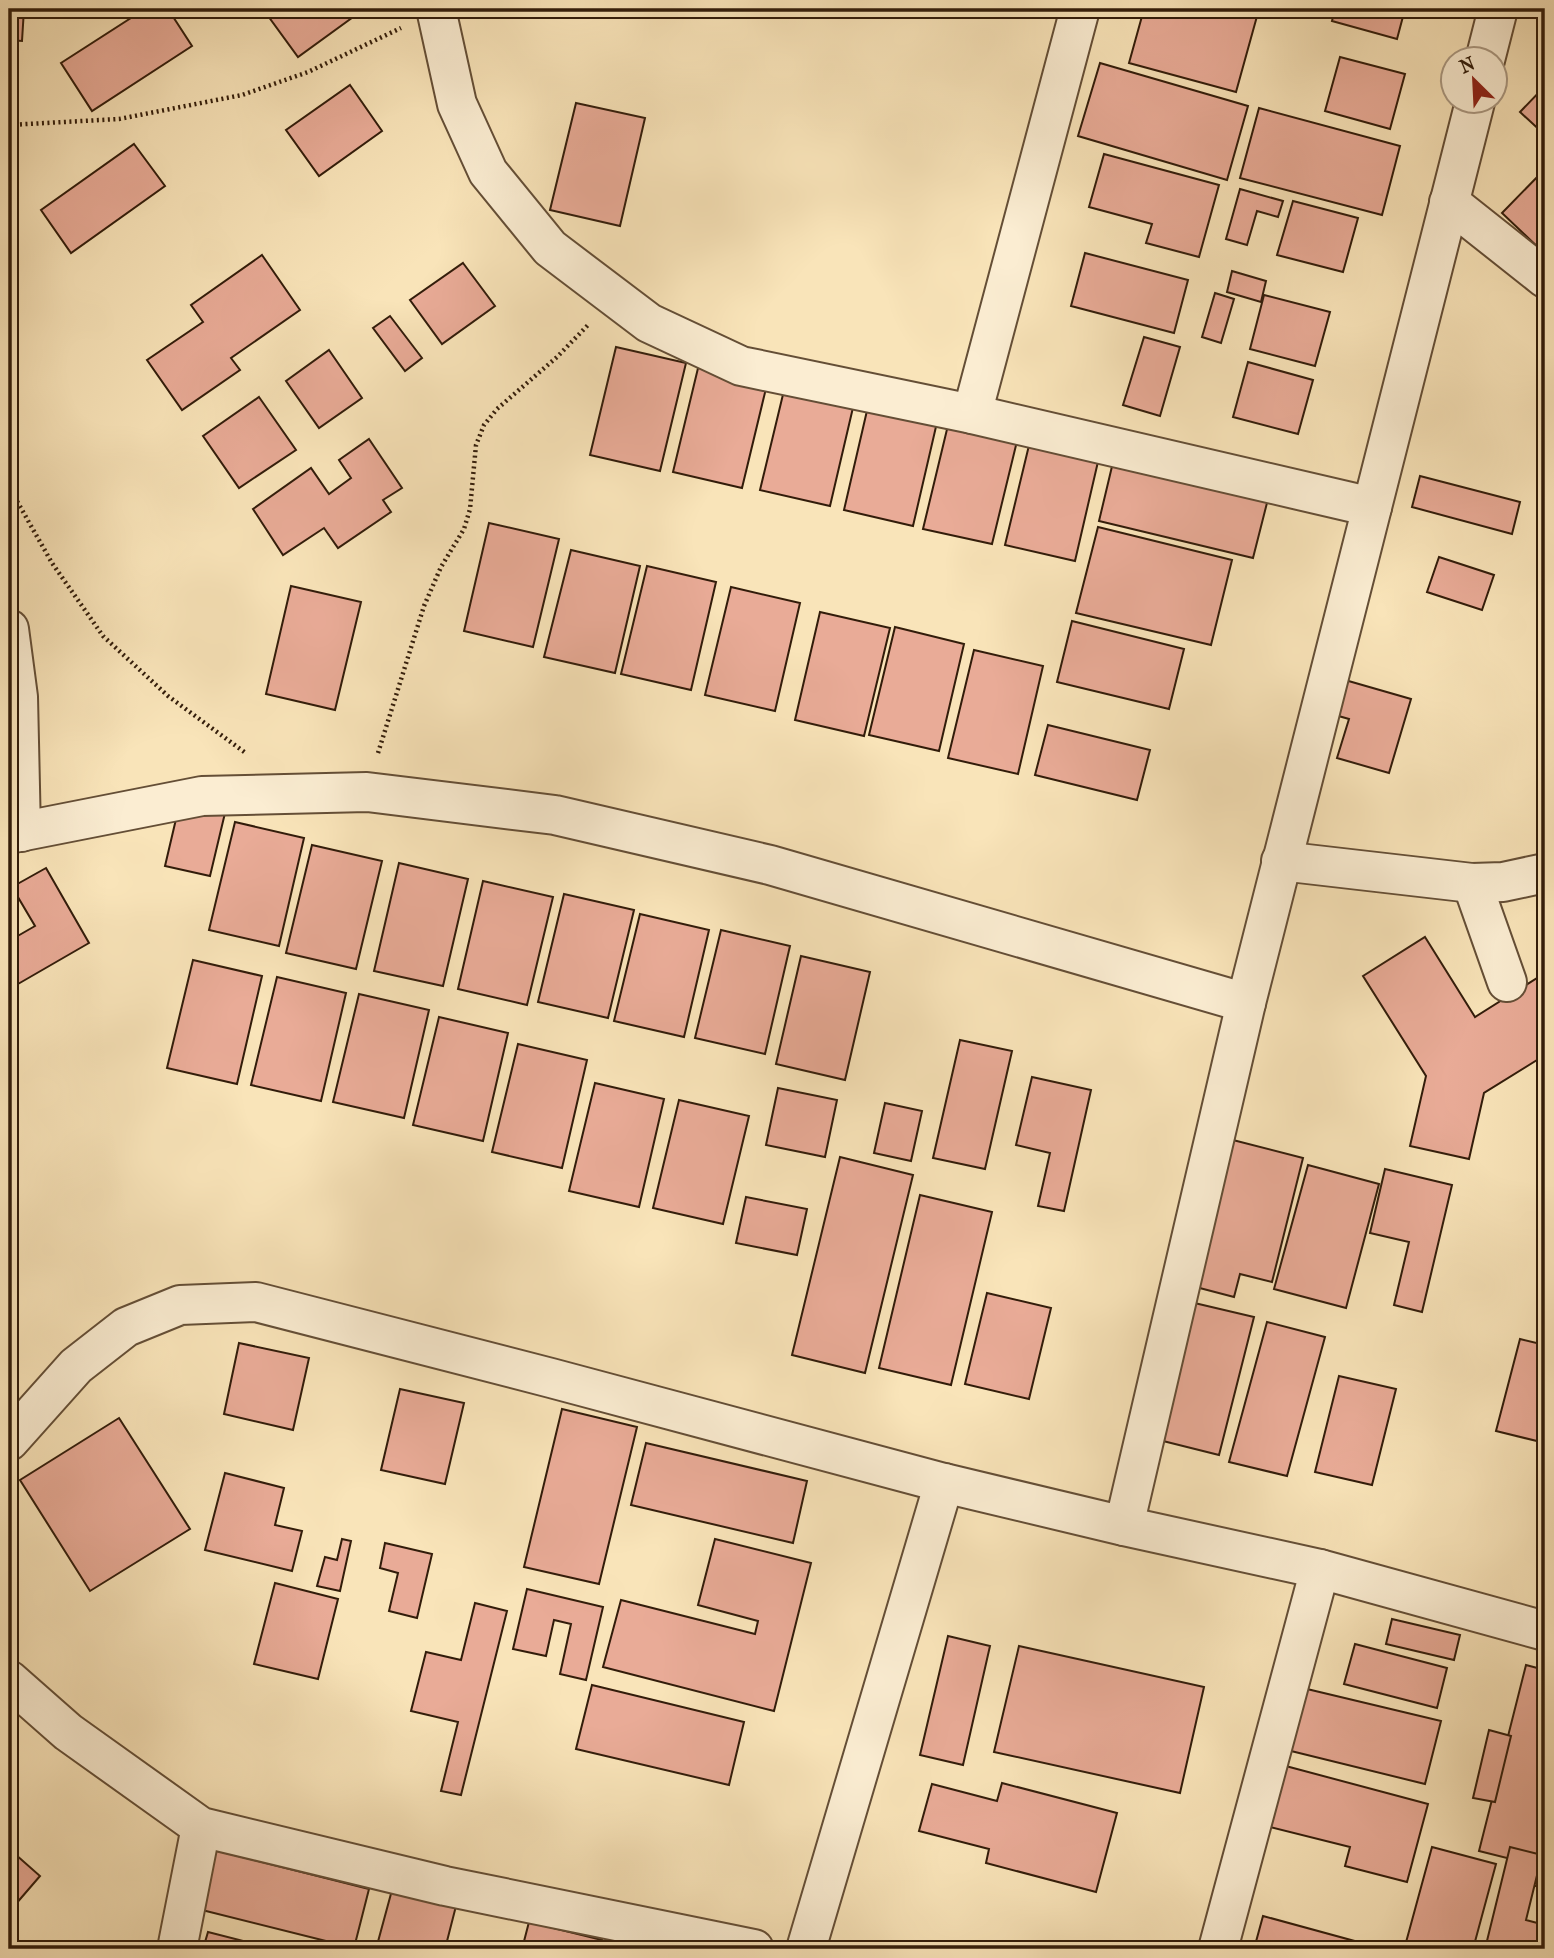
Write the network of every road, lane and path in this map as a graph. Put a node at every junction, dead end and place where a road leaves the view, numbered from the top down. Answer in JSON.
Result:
{"nodes":[{"id":1,"x":1080,"y":9,"type":"edge"},
{"id":2,"x":1498,"y":9,"type":"edge"},
{"id":3,"x":436,"y":10,"type":"edge"},
{"id":4,"x":1489,"y":46,"type":"edge"},
{"id":5,"x":1471,"y":116,"type":"edge"},
{"id":6,"x":9,"y":125,"type":"edge"},
{"id":7,"x":1449,"y":202,"type":"junction"},
{"id":8,"x":1545,"y":278,"type":"edge"},
{"id":9,"x":615,"y":297,"type":"junction"},
{"id":10,"x":972,"y":414,"type":"junction"},
{"id":11,"x":9,"y":487,"type":"edge"},
{"id":12,"x":1372,"y":508,"type":"junction"},
{"id":13,"x":9,"y":629,"type":"edge"},
{"id":14,"x":367,"y":792,"type":"junction"},
{"id":15,"x":302,"y":794,"type":"junction"},
{"id":16,"x":15,"y":833,"type":"edge"},
{"id":17,"x":1281,"y":861,"type":"junction"},
{"id":18,"x":1545,"y":873,"type":"edge"},
{"id":19,"x":1472,"y":883,"type":"junction"},
{"id":20,"x":1507,"y":982,"type":"dead end"},
{"id":21,"x":1246,"y":1003,"type":"junction"},
{"id":22,"x":9,"y":1441,"type":"edge"},
{"id":23,"x":944,"y":1483,"type":"junction"},
{"id":24,"x":1124,"y":1526,"type":"junction"},
{"id":25,"x":1320,"y":1569,"type":"junction"},
{"id":26,"x":1545,"y":1631,"type":"edge"},
{"id":27,"x":9,"y":1680,"type":"edge"},
{"id":28,"x":201,"y":1827,"type":"junction"},
{"id":29,"x":177,"y":1949,"type":"edge"},
{"id":30,"x":754,"y":1949,"type":"edge"},
{"id":31,"x":806,"y":1949,"type":"edge"},
{"id":32,"x":1218,"y":1949,"type":"edge"}],
"edges":[{"from":1,"to":10,"type":"street"},
{"from":2,"to":4,"type":"street"},
{"from":3,"to":6,"type":"path"},
{"from":3,"to":9,"type":"street"},
{"from":5,"to":7,"type":"street"},
{"from":7,"to":8,"type":"street"},
{"from":7,"to":12,"type":"street"},
{"from":9,"to":10,"type":"street"},
{"from":9,"to":14,"type":"path"},
{"from":10,"to":12,"type":"street"},
{"from":11,"to":15,"type":"path"},
{"from":12,"to":17,"type":"street"},
{"from":13,"to":16,"type":"street"},
{"from":14,"to":15,"type":"street"},
{"from":14,"to":21,"type":"street"},
{"from":15,"to":16,"type":"street"},
{"from":17,"to":19,"type":"street"},
{"from":17,"to":21,"type":"street"},
{"from":18,"to":19,"type":"street"},
{"from":19,"to":20,"type":"street"},
{"from":21,"to":24,"type":"street"},
{"from":22,"to":23,"type":"street"},
{"from":23,"to":24,"type":"street"},
{"from":23,"to":31,"type":"street"},
{"from":24,"to":25,"type":"street"},
{"from":25,"to":26,"type":"street"},
{"from":25,"to":32,"type":"street"},
{"from":27,"to":28,"type":"street"},
{"from":28,"to":29,"type":"street"},
{"from":28,"to":30,"type":"street"}]}
